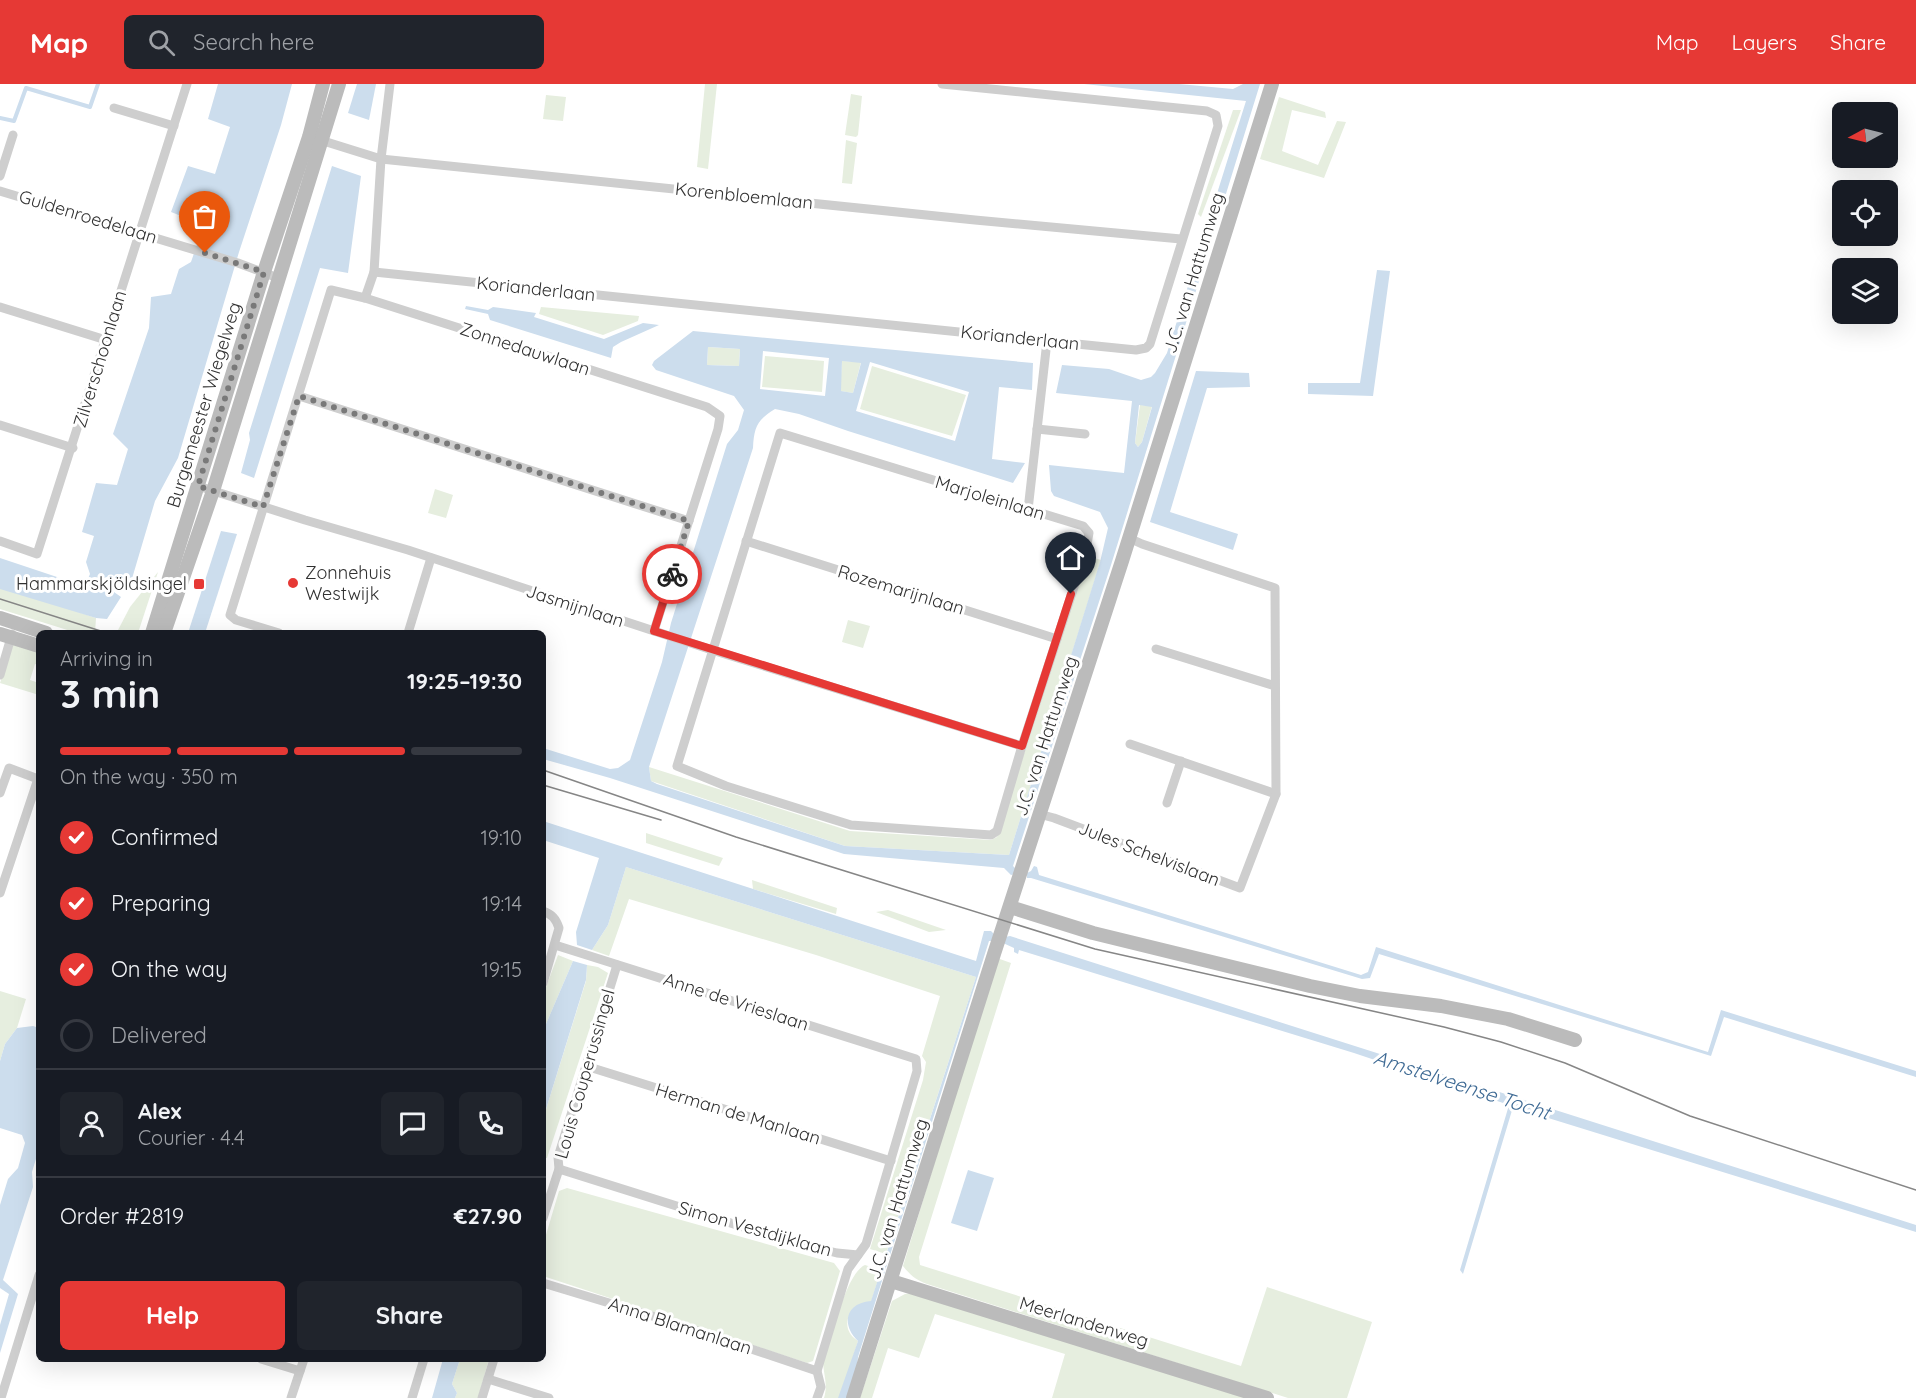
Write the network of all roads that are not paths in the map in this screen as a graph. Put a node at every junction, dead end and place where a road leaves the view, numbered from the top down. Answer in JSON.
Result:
{"nodes":[{"id":1,"x":187,"y":84,"type":"edge"},
{"id":2,"x":339,"y":84,"type":"edge"},
{"id":3,"x":390,"y":84,"type":"edge"},
{"id":4,"x":942,"y":84,"type":"edge"},
{"id":5,"x":1272,"y":84,"type":"edge"},
{"id":6,"x":322,"y":90,"type":"edge"},
{"id":7,"x":335,"y":101,"type":"junction"},
{"id":8,"x":114,"y":108,"type":"dead end"},
{"id":9,"x":174,"y":126,"type":"junction"},
{"id":10,"x":14,"y":135,"type":"dead end"},
{"id":11,"x":316,"y":139,"type":"junction"},
{"id":12,"x":381,"y":159,"type":"junction"},
{"id":13,"x":0,"y":176,"type":"edge"},
{"id":14,"x":0,"y":191,"type":"edge"},
{"id":15,"x":140,"y":233,"type":"junction"},
{"id":16,"x":1181,"y":239,"type":"junction"},
{"id":17,"x":264,"y":272,"type":"junction"},
{"id":18,"x":374,"y":272,"type":"junction"},
{"id":19,"x":279,"y":278,"type":"junction"},
{"id":20,"x":365,"y":298,"type":"junction"},
{"id":21,"x":0,"y":307,"type":"edge"},
{"id":22,"x":106,"y":340,"type":"junction"},
{"id":23,"x":1047,"y":341,"type":"junction"},
{"id":24,"x":299,"y":396,"type":"junction"},
{"id":25,"x":0,"y":425,"type":"edge"},
{"id":26,"x":1037,"y":429,"type":"junction"},
{"id":27,"x":1085,"y":434,"type":"dead end"},
{"id":28,"x":73,"y":448,"type":"junction"},
{"id":29,"x":198,"y":486,"type":"junction"},
{"id":30,"x":213,"y":491,"type":"junction"},
{"id":31,"x":263,"y":507,"type":"junction"},
{"id":32,"x":1028,"y":510,"type":"junction"},
{"id":33,"x":689,"y":521,"type":"junction"},
{"id":34,"x":1129,"y":538,"type":"junction"},
{"id":35,"x":0,"y":541,"type":"edge"},
{"id":36,"x":746,"y":541,"type":"junction"},
{"id":37,"x":430,"y":558,"type":"junction"},
{"id":38,"x":0,"y":618,"type":"edge"},
{"id":39,"x":15,"y":622,"type":"junction"},
{"id":40,"x":38,"y":630,"type":"edge"},
{"id":41,"x":153,"y":630,"type":"edge"},
{"id":42,"x":165,"y":630,"type":"edge"},
{"id":43,"x":269,"y":630,"type":"edge"},
{"id":44,"x":409,"y":630,"type":"edge"},
{"id":45,"x":658,"y":632,"type":"junction"},
{"id":46,"x":5,"y":636,"type":"edge"},
{"id":47,"x":1057,"y":639,"type":"junction"},
{"id":48,"x":36,"y":645,"type":"edge"},
{"id":49,"x":1156,"y":648,"type":"dead end"},
{"id":50,"x":712,"y":650,"type":"junction"},
{"id":51,"x":0,"y":675,"type":"edge"},
{"id":52,"x":1275,"y":686,"type":"junction"},
{"id":53,"x":1130,"y":744,"type":"dead end"},
{"id":54,"x":1022,"y":746,"type":"junction"},
{"id":55,"x":1181,"y":761,"type":"junction"},
{"id":56,"x":36,"y":778,"type":"edge"},
{"id":57,"x":36,"y":785,"type":"edge"},
{"id":58,"x":0,"y":793,"type":"edge"},
{"id":59,"x":1276,"y":794,"type":"junction"},
{"id":60,"x":1167,"y":803,"type":"dead end"},
{"id":61,"x":1039,"y":814,"type":"junction"},
{"id":62,"x":0,"y":893,"type":"edge"},
{"id":63,"x":1010,"y":908,"type":"junction"},
{"id":64,"x":546,"y":912,"type":"edge"},
{"id":65,"x":555,"y":945,"type":"junction"},
{"id":66,"x":617,"y":964,"type":"junction"},
{"id":67,"x":546,"y":966,"type":"edge"},
{"id":68,"x":1575,"y":1040,"type":"dead end"},
{"id":69,"x":916,"y":1059,"type":"joint"},
{"id":70,"x":586,"y":1066,"type":"junction"},
{"id":71,"x":891,"y":1161,"type":"junction"},
{"id":72,"x":559,"y":1169,"type":"junction"},
{"id":73,"x":546,"y":1209,"type":"edge"},
{"id":74,"x":858,"y":1255,"type":"junction"},
{"id":75,"x":891,"y":1281,"type":"junction"},
{"id":76,"x":546,"y":1284,"type":"edge"},
{"id":77,"x":36,"y":1291,"type":"edge"},
{"id":78,"x":271,"y":1362,"type":"edge"},
{"id":79,"x":303,"y":1362,"type":"edge"},
{"id":80,"x":423,"y":1362,"type":"edge"},
{"id":81,"x":493,"y":1362,"type":"edge"},
{"id":82,"x":300,"y":1371,"type":"junction"},
{"id":83,"x":817,"y":1371,"type":"junction"},
{"id":84,"x":488,"y":1379,"type":"junction"},
{"id":85,"x":1,"y":1398,"type":"edge"},
{"id":86,"x":292,"y":1398,"type":"edge"},
{"id":87,"x":412,"y":1398,"type":"edge"},
{"id":88,"x":482,"y":1398,"type":"edge"},
{"id":89,"x":549,"y":1398,"type":"edge"},
{"id":90,"x":817,"y":1398,"type":"edge"},
{"id":91,"x":853,"y":1398,"type":"edge"},
{"id":92,"x":1267,"y":1398,"type":"edge"}],
"edges":[{"from":1,"to":9,"type":"street","name":"Zilverschoonlaan"},
{"from":2,"to":7,"type":"street","name":"Burgemeester Wiegelweg"},
{"from":3,"to":12,"type":"street"},
{"from":4,"to":16,"type":"street","name":"Korianderlaan"},
{"from":5,"to":34,"type":"street","name":"J.C. van Hattumweg"},
{"from":6,"to":7,"type":"street"},
{"from":6,"to":11,"type":"street","name":"Burgemeester Wiegelweg"},
{"from":7,"to":11,"type":"street","name":"Burgemeester Wiegelweg"},
{"from":8,"to":9,"type":"street"},
{"from":9,"to":15,"type":"street","name":"Zilverschoonlaan"},
{"from":10,"to":13,"type":"street","name":"Guldenroedelaan"},
{"from":11,"to":12,"type":"street","name":"Korenbloemlaan"},
{"from":11,"to":17,"type":"street","name":"Burgemeester Wiegelweg"},
{"from":11,"to":19,"type":"street","name":"Burgemeester Wiegelweg"},
{"from":12,"to":16,"type":"street","name":"Korenbloemlaan"},
{"from":12,"to":18,"type":"street"},
{"from":14,"to":15,"type":"street","name":"Guldenroedelaan"},
{"from":15,"to":17,"type":"street","name":"Guldenroedelaan"},
{"from":15,"to":22,"type":"street","name":"Zilverschoonlaan"},
{"from":16,"to":23,"type":"street","name":"Korianderlaan"},
{"from":17,"to":19,"type":"street","name":"Guldenroedelaan"},
{"from":17,"to":29,"type":"street","name":"Burgemeester Wiegelweg"},
{"from":18,"to":20,"type":"street"},
{"from":18,"to":23,"type":"street","name":"Korianderlaan"},
{"from":19,"to":30,"type":"street","name":"Burgemeester Wiegelweg"},
{"from":20,"to":24,"type":"street","name":"Zonnedauwlaan"},
{"from":20,"to":33,"type":"street","name":"Zonnedauwlaan"},
{"from":21,"to":22,"type":"street"},
{"from":22,"to":28,"type":"street","name":"Zilverschoonlaan"},
{"from":23,"to":26,"type":"street"},
{"from":24,"to":31,"type":"street","name":"Zonnedauwlaan"},
{"from":24,"to":33,"type":"street"},
{"from":25,"to":28,"type":"street"},
{"from":26,"to":27,"type":"street"},
{"from":26,"to":32,"type":"street"},
{"from":28,"to":35,"type":"street","name":"Zilverschoonlaan"},
{"from":29,"to":30,"type":"street","name":"Jasmijnlaan"},
{"from":29,"to":41,"type":"street","name":"Burgemeester Wiegelweg"},
{"from":30,"to":31,"type":"street","name":"Jasmijnlaan"},
{"from":30,"to":42,"type":"street","name":"Burgemeester Wiegelweg"},
{"from":31,"to":37,"type":"street","name":"Jasmijnlaan"},
{"from":31,"to":43,"type":"street","name":"Zonnedauwlaan"},
{"from":32,"to":36,"type":"street","name":"Marjoleinlaan"},
{"from":32,"to":47,"type":"street","name":"Marjoleinlaan"},
{"from":33,"to":45,"type":"street","name":"Zonnedauwlaan"},
{"from":34,"to":52,"type":"street","name":"Jules Schelvislaan"},
{"from":34,"to":61,"type":"street","name":"J.C. van Hattumweg"},
{"from":36,"to":47,"type":"street","name":"Rozemarijnlaan"},
{"from":36,"to":50,"type":"street","name":"Marjoleinlaan"},
{"from":37,"to":44,"type":"street"},
{"from":37,"to":45,"type":"street","name":"Jasmijnlaan"},
{"from":38,"to":39,"type":"street"},
{"from":39,"to":40,"type":"street"},
{"from":39,"to":46,"type":"street"},
{"from":45,"to":50,"type":"street","name":"Jasmijnlaan"},
{"from":46,"to":48,"type":"street"},
{"from":46,"to":51,"type":"street"},
{"from":47,"to":54,"type":"street","name":"Marjoleinlaan"},
{"from":49,"to":52,"type":"street"},
{"from":50,"to":54,"type":"street","name":"Jasmijnlaan"},
{"from":50,"to":54,"type":"street","name":"Marjoleinlaan"},
{"from":52,"to":59,"type":"street","name":"Jules Schelvislaan"},
{"from":53,"to":55,"type":"street"},
{"from":55,"to":59,"type":"street"},
{"from":55,"to":60,"type":"street"},
{"from":56,"to":58,"type":"street"},
{"from":57,"to":62,"type":"street"},
{"from":59,"to":61,"type":"street","name":"Jules Schelvislaan"},
{"from":61,"to":63,"type":"street","name":"J.C. van Hattumweg"},
{"from":63,"to":68,"type":"street"},
{"from":63,"to":75,"type":"street","name":"J.C. van Hattumweg"},
{"from":64,"to":65,"type":"street"},
{"from":65,"to":66,"type":"street","name":"Anne de Vrieslaan"},
{"from":65,"to":67,"type":"street"},
{"from":66,"to":69,"type":"street","name":"Anne de Vrieslaan"},
{"from":66,"to":70,"type":"street","name":"Louis Couperussingel"},
{"from":69,"to":71,"type":"street","name":"Simon Vestdijklaan"},
{"from":70,"to":71,"type":"street","name":"Herman de Manlaan"},
{"from":70,"to":72,"type":"street","name":"Louis Couperussingel"},
{"from":71,"to":74,"type":"street","name":"Simon Vestdijklaan"},
{"from":72,"to":73,"type":"street","name":"Louis Couperussingel"},
{"from":72,"to":74,"type":"street","name":"Simon Vestdijklaan"},
{"from":74,"to":83,"type":"street"},
{"from":75,"to":91,"type":"street","name":"J.C. van Hattumweg"},
{"from":75,"to":92,"type":"street","name":"Meerlandenweg"},
{"from":76,"to":83,"type":"street","name":"Anna Blamanlaan"},
{"from":77,"to":85,"type":"street"},
{"from":78,"to":82,"type":"street"},
{"from":79,"to":82,"type":"street"},
{"from":80,"to":87,"type":"street"},
{"from":81,"to":84,"type":"street"},
{"from":82,"to":86,"type":"street"},
{"from":83,"to":90,"type":"street"},
{"from":84,"to":88,"type":"street"},
{"from":84,"to":89,"type":"street"}]}
